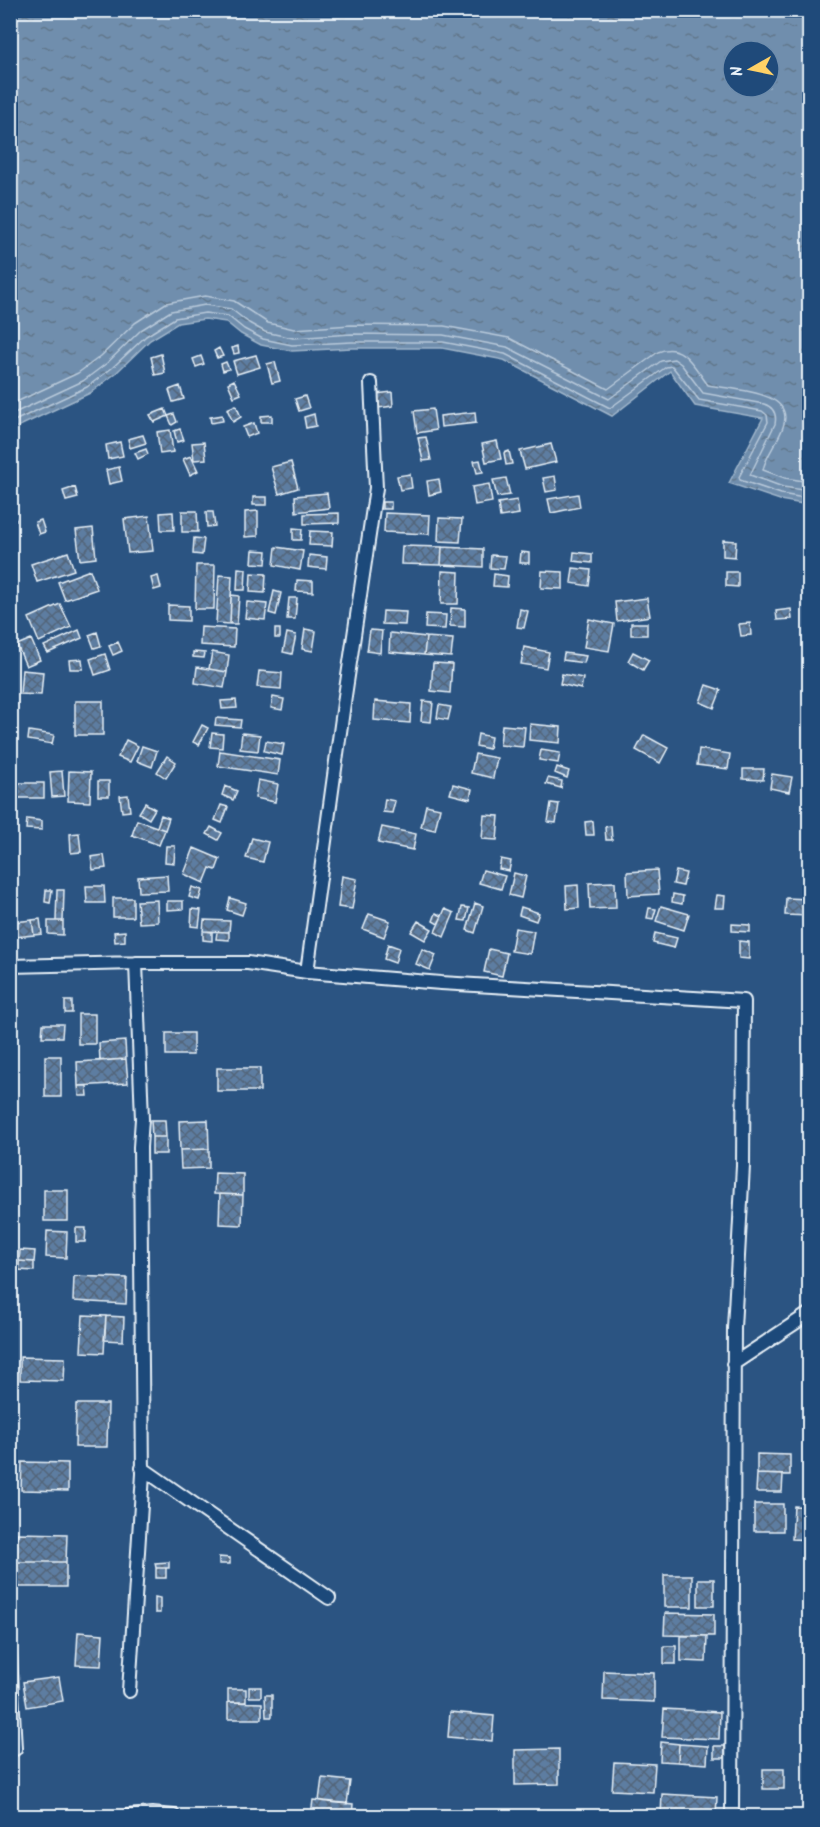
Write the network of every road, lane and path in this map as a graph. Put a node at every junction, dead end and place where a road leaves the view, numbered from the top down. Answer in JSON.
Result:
{"nodes":[{"id":1,"x":371,"y":384,"type":"dead end"},
{"id":2,"x":136,"y":963,"type":"junction"},
{"id":3,"x":11,"y":965,"type":"edge"},
{"id":4,"x":307,"y":972,"type":"junction"},
{"id":5,"x":10,"y":983,"type":"edge"},
{"id":6,"x":810,"y":1313,"type":"edge"},
{"id":7,"x":733,"y":1364,"type":"junction"},
{"id":8,"x":142,"y":1467,"type":"junction"},
{"id":9,"x":329,"y":1598,"type":"dead end"},
{"id":10,"x":10,"y":1655,"type":"edge"},
{"id":11,"x":129,"y":1691,"type":"dead end"},
{"id":12,"x":15,"y":1749,"type":"dead end"},
{"id":13,"x":128,"y":1816,"type":"edge"},
{"id":14,"x":174,"y":1816,"type":"edge"},
{"id":15,"x":732,"y":1816,"type":"edge"}],
"edges":[{"from":1,"to":4,"type":"street"},
{"from":2,"to":3,"type":"street"},
{"from":2,"to":4,"type":"street"},
{"from":2,"to":8,"type":"street"},
{"from":3,"to":5,"type":"street"},
{"from":4,"to":7,"type":"street"},
{"from":6,"to":7,"type":"street"},
{"from":7,"to":15,"type":"street"},
{"from":8,"to":9,"type":"street"},
{"from":8,"to":11,"type":"street"},
{"from":10,"to":12,"type":"street"},
{"from":13,"to":14,"type":"street"}]}
